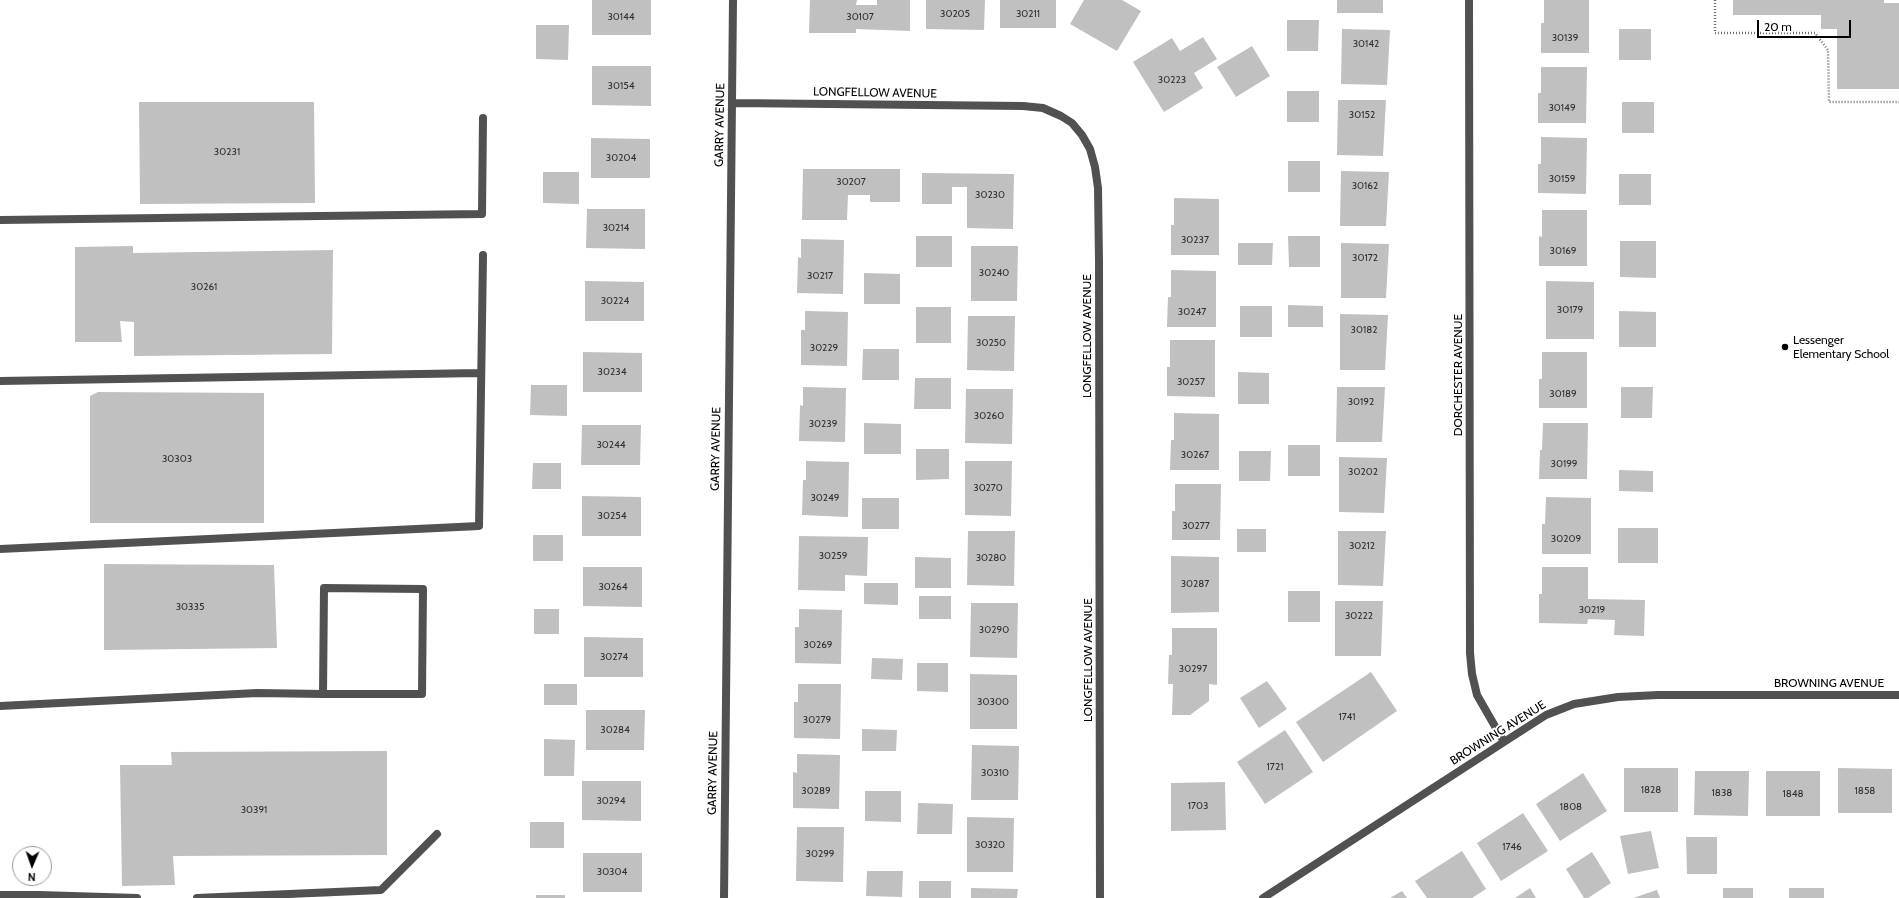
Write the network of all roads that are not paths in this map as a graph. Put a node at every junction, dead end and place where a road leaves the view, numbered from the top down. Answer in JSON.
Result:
{"nodes":[{"id":1,"x":733,"y":0,"type":"edge"},
{"id":2,"x":1469,"y":0,"type":"edge"},
{"id":3,"x":732,"y":103,"type":"junction"},
{"id":4,"x":483,"y":118,"type":"dead end"},
{"id":5,"x":0,"y":220,"type":"edge"},
{"id":6,"x":483,"y":255,"type":"dead end"},
{"id":7,"x":480,"y":374,"type":"junction"},
{"id":8,"x":0,"y":381,"type":"edge"},
{"id":9,"x":0,"y":549,"type":"edge"},
{"id":10,"x":323,"y":694,"type":"junction"},
{"id":11,"x":1899,"y":695,"type":"edge"},
{"id":12,"x":0,"y":706,"type":"edge"},
{"id":13,"x":1504,"y":742,"type":"junction"},
{"id":14,"x":437,"y":834,"type":"dead end"},
{"id":15,"x":0,"y":896,"type":"edge"},
{"id":16,"x":137,"y":898,"type":"edge"},
{"id":17,"x":197,"y":898,"type":"edge"},
{"id":18,"x":724,"y":898,"type":"edge"},
{"id":19,"x":1100,"y":898,"type":"edge"},
{"id":20,"x":1263,"y":898,"type":"edge"}],
"edges":[{"from":1,"to":3,"type":"street","name":"GARRY AVENUE"},
{"from":2,"to":13,"type":"street","name":"DORCHESTER AVENUE"},
{"from":3,"to":18,"type":"street","name":"GARRY AVENUE"},
{"from":3,"to":19,"type":"street","name":"LONGFELLOW AVENUE"},
{"from":4,"to":5,"type":"street"},
{"from":6,"to":7,"type":"street"},
{"from":7,"to":8,"type":"street"},
{"from":7,"to":9,"type":"street"},
{"from":10,"to":10,"type":"street"},
{"from":10,"to":12,"type":"street"},
{"from":11,"to":13,"type":"street","name":"BROWNING AVENUE"},
{"from":13,"to":20,"type":"street","name":"BROWNING AVENUE"},
{"from":14,"to":17,"type":"street"},
{"from":15,"to":16,"type":"street"}]}
